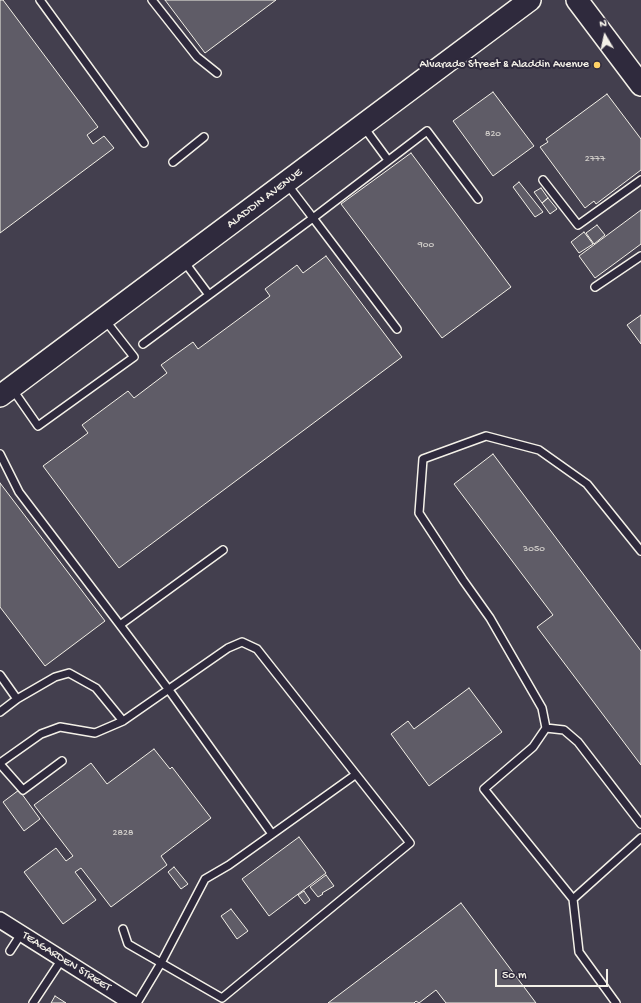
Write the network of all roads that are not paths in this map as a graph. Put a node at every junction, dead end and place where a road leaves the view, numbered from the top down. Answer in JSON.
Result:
{"nodes":[{"id":1,"x":40,"y":0,"type":"edge"},
{"id":2,"x":152,"y":0,"type":"edge"},
{"id":3,"x":530,"y":0,"type":"edge"},
{"id":4,"x":577,"y":0,"type":"edge"},
{"id":5,"x":217,"y":73,"type":"dead end"},
{"id":6,"x":641,"y":85,"type":"edge"},
{"id":7,"x":363,"y":125,"type":"junction"},
{"id":8,"x":204,"y":137,"type":"dead end"},
{"id":9,"x":144,"y":143,"type":"dead end"},
{"id":10,"x":388,"y":160,"type":"junction"},
{"id":11,"x":173,"y":162,"type":"dead end"},
{"id":12,"x":543,"y":180,"type":"dead end"},
{"id":13,"x":641,"y":180,"type":"edge"},
{"id":14,"x":286,"y":183,"type":"junction"},
{"id":15,"x":478,"y":199,"type":"dead end"},
{"id":16,"x":313,"y":218,"type":"junction"},
{"id":17,"x":641,"y":256,"type":"edge"},
{"id":18,"x":183,"y":260,"type":"junction"},
{"id":19,"x":595,"y":287,"type":"dead end"},
{"id":20,"x":210,"y":295,"type":"junction"},
{"id":21,"x":104,"y":319,"type":"junction"},
{"id":22,"x":397,"y":329,"type":"dead end"},
{"id":23,"x":143,"y":344,"type":"dead end"},
{"id":24,"x":6,"y":392,"type":"edge"},
{"id":25,"x":0,"y":454,"type":"edge"},
{"id":26,"x":223,"y":550,"type":"dead end"},
{"id":27,"x":641,"y":551,"type":"edge"},
{"id":28,"x":120,"y":625,"type":"junction"},
{"id":29,"x":0,"y":675,"type":"edge"},
{"id":30,"x":169,"y":690,"type":"junction"},
{"id":31,"x":17,"y":699,"type":"junction"},
{"id":32,"x":0,"y":712,"type":"edge"},
{"id":33,"x":123,"y":721,"type":"junction"},
{"id":34,"x":546,"y":728,"type":"junction"},
{"id":35,"x":62,"y":761,"type":"dead end"},
{"id":36,"x":0,"y":764,"type":"edge"},
{"id":37,"x":356,"y":774,"type":"junction"},
{"id":38,"x":641,"y":824,"type":"edge"},
{"id":39,"x":272,"y":834,"type":"junction"},
{"id":40,"x":641,"y":838,"type":"edge"},
{"id":41,"x":573,"y":899,"type":"junction"},
{"id":42,"x":0,"y":920,"type":"edge"},
{"id":43,"x":123,"y":929,"type":"dead end"},
{"id":44,"x":21,"y":934,"type":"junction"},
{"id":45,"x":10,"y":951,"type":"dead end"},
{"id":46,"x":62,"y":959,"type":"junction"},
{"id":47,"x":161,"y":963,"type":"junction"},
{"id":48,"x":33,"y":1003,"type":"edge"},
{"id":49,"x":132,"y":1003,"type":"edge"},
{"id":50,"x":137,"y":1003,"type":"edge"},
{"id":51,"x":616,"y":1003,"type":"edge"}],
"edges":[{"from":1,"to":9,"type":"lane"},
{"from":2,"to":5,"type":"lane"},
{"from":3,"to":7,"type":"street","name":"ALADDIN AVENUE"},
{"from":4,"to":6,"type":"street"},
{"from":7,"to":10,"type":"lane"},
{"from":7,"to":14,"type":"street","name":"ALADDIN AVENUE"},
{"from":8,"to":11,"type":"lane"},
{"from":10,"to":15,"type":"lane"},
{"from":10,"to":16,"type":"lane"},
{"from":12,"to":13,"type":"lane"},
{"from":14,"to":16,"type":"lane"},
{"from":14,"to":18,"type":"street","name":"ALADDIN AVENUE"},
{"from":16,"to":20,"type":"lane"},
{"from":16,"to":22,"type":"lane"},
{"from":17,"to":19,"type":"lane"},
{"from":18,"to":20,"type":"lane"},
{"from":18,"to":21,"type":"street","name":"ALADDIN AVENUE"},
{"from":20,"to":23,"type":"lane"},
{"from":21,"to":24,"type":"street","name":"ALADDIN AVENUE"},
{"from":21,"to":24,"type":"lane"},
{"from":25,"to":28,"type":"lane"},
{"from":26,"to":28,"type":"lane"},
{"from":27,"to":34,"type":"lane"},
{"from":28,"to":30,"type":"lane"},
{"from":29,"to":31,"type":"lane"},
{"from":30,"to":33,"type":"lane"},
{"from":30,"to":37,"type":"lane"},
{"from":30,"to":39,"type":"lane"},
{"from":31,"to":32,"type":"lane"},
{"from":31,"to":33,"type":"lane"},
{"from":33,"to":36,"type":"lane"},
{"from":34,"to":38,"type":"lane"},
{"from":34,"to":41,"type":"lane"},
{"from":35,"to":36,"type":"lane"},
{"from":37,"to":39,"type":"lane"},
{"from":37,"to":47,"type":"lane"},
{"from":39,"to":47,"type":"lane"},
{"from":40,"to":41,"type":"lane"},
{"from":41,"to":51,"type":"lane"},
{"from":42,"to":44,"type":"street","name":"TEAGARDEN STREET"},
{"from":43,"to":47,"type":"lane"},
{"from":44,"to":45,"type":"lane"},
{"from":44,"to":46,"type":"street","name":"TEAGARDEN STREET"},
{"from":46,"to":48,"type":"lane"},
{"from":46,"to":49,"type":"street","name":"TEAGARDEN STREET"},
{"from":47,"to":50,"type":"lane"}]}
